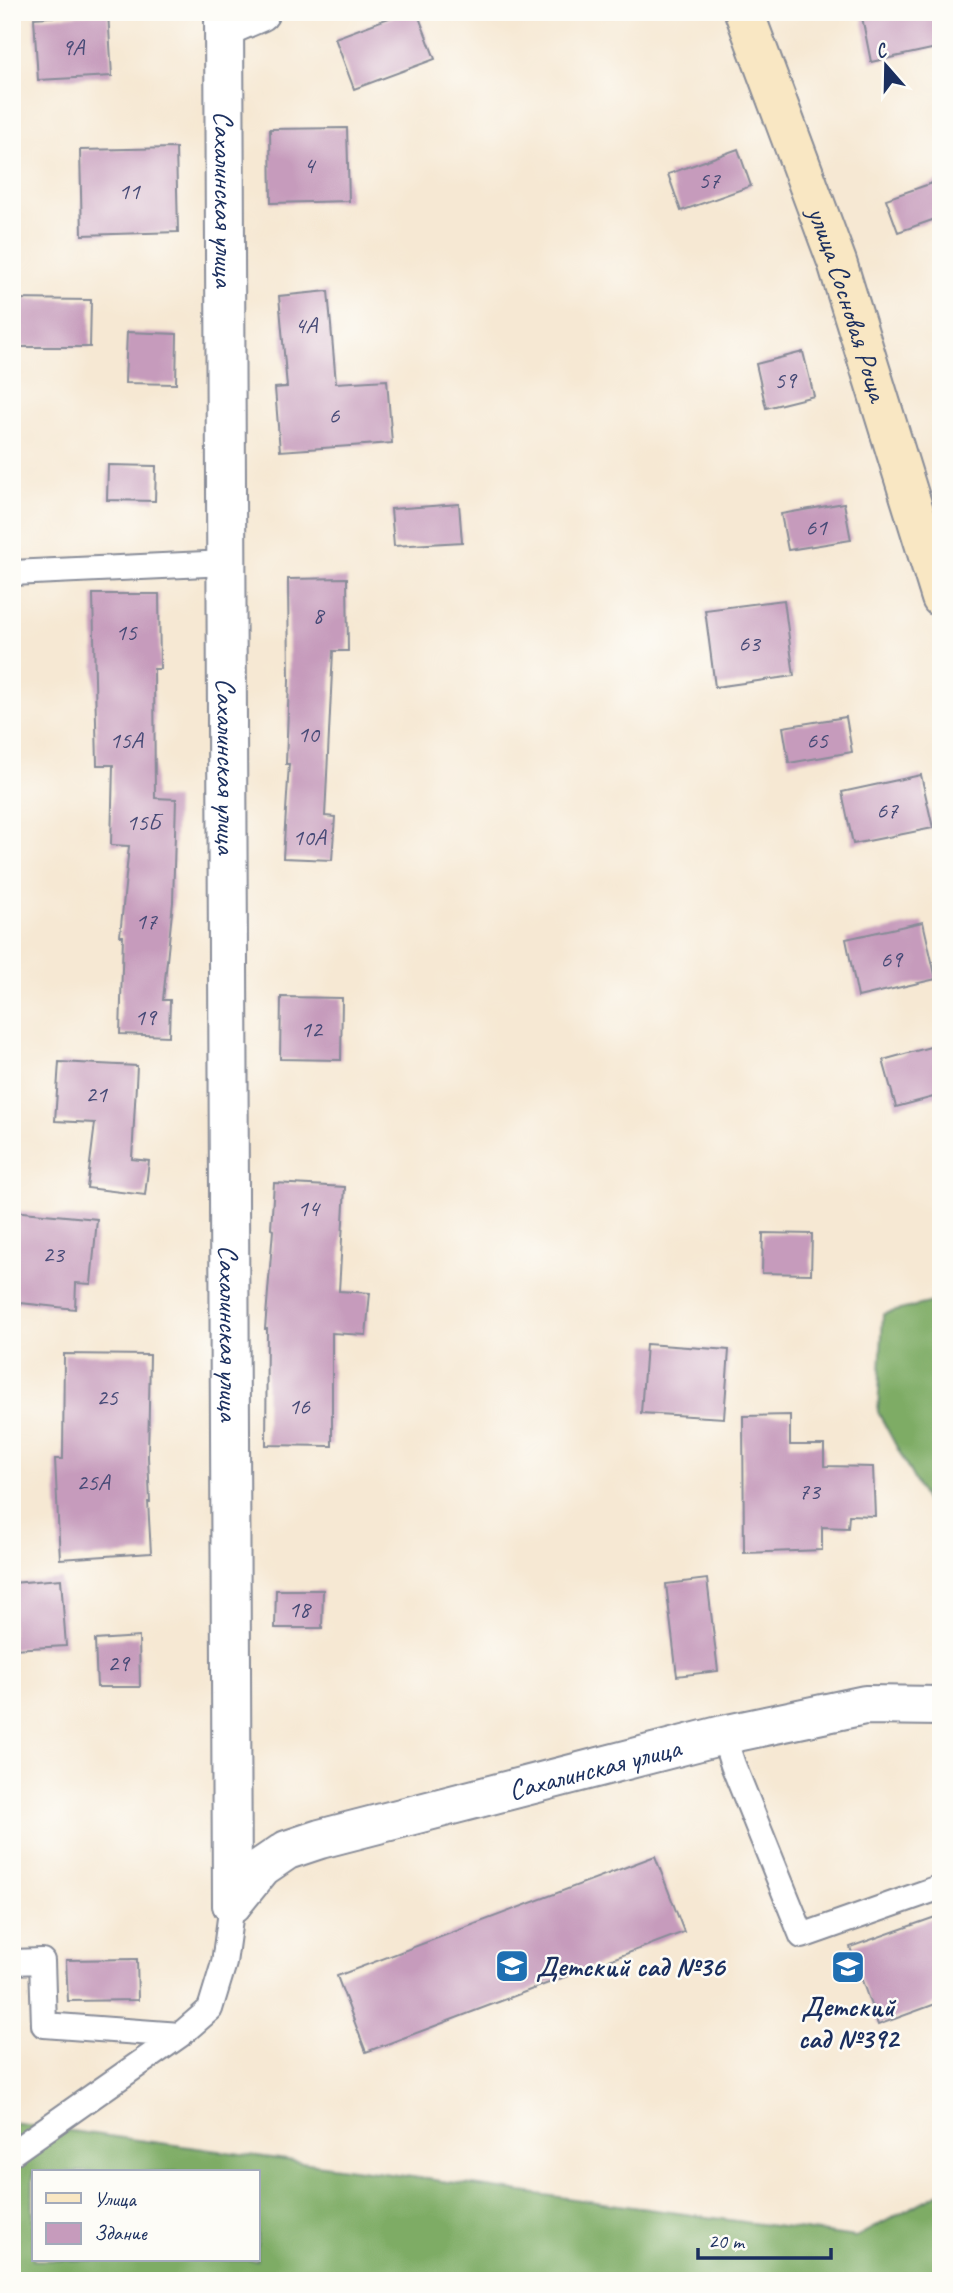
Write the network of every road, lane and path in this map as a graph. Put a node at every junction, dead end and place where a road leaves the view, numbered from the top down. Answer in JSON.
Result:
{"nodes":[{"id":1,"x":260,"y":12,"type":"edge"},
{"id":2,"x":744,"y":12,"type":"edge"},
{"id":3,"x":224,"y":20,"type":"edge"},
{"id":4,"x":227,"y":563,"type":"junction"},
{"id":5,"x":12,"y":573,"type":"edge"},
{"id":6,"x":941,"y":598,"type":"edge"},
{"id":7,"x":941,"y":1706,"type":"edge"},
{"id":8,"x":723,"y":1735,"type":"junction"},
{"id":9,"x":941,"y":1887,"type":"edge"},
{"id":10,"x":232,"y":1904,"type":"junction"},
{"id":11,"x":12,"y":1962,"type":"edge"},
{"id":12,"x":180,"y":2035,"type":"junction"},
{"id":13,"x":12,"y":2153,"type":"edge"}],
"edges":[{"from":1,"to":3,"type":"street"},
{"from":2,"to":6,"type":"main road","name":"улица Сосновая Роща"},
{"from":3,"to":4,"type":"street","name":"Сахалинская улица"},
{"from":4,"to":5,"type":"lane"},
{"from":4,"to":10,"type":"street","name":"Сахалинская улица"},
{"from":7,"to":8,"type":"street","name":"Сахалинская улица"},
{"from":8,"to":9,"type":"lane"},
{"from":8,"to":10,"type":"street","name":"Сахалинская улица"},
{"from":10,"to":12,"type":"lane"},
{"from":11,"to":12,"type":"lane"},
{"from":12,"to":13,"type":"lane"}]}
